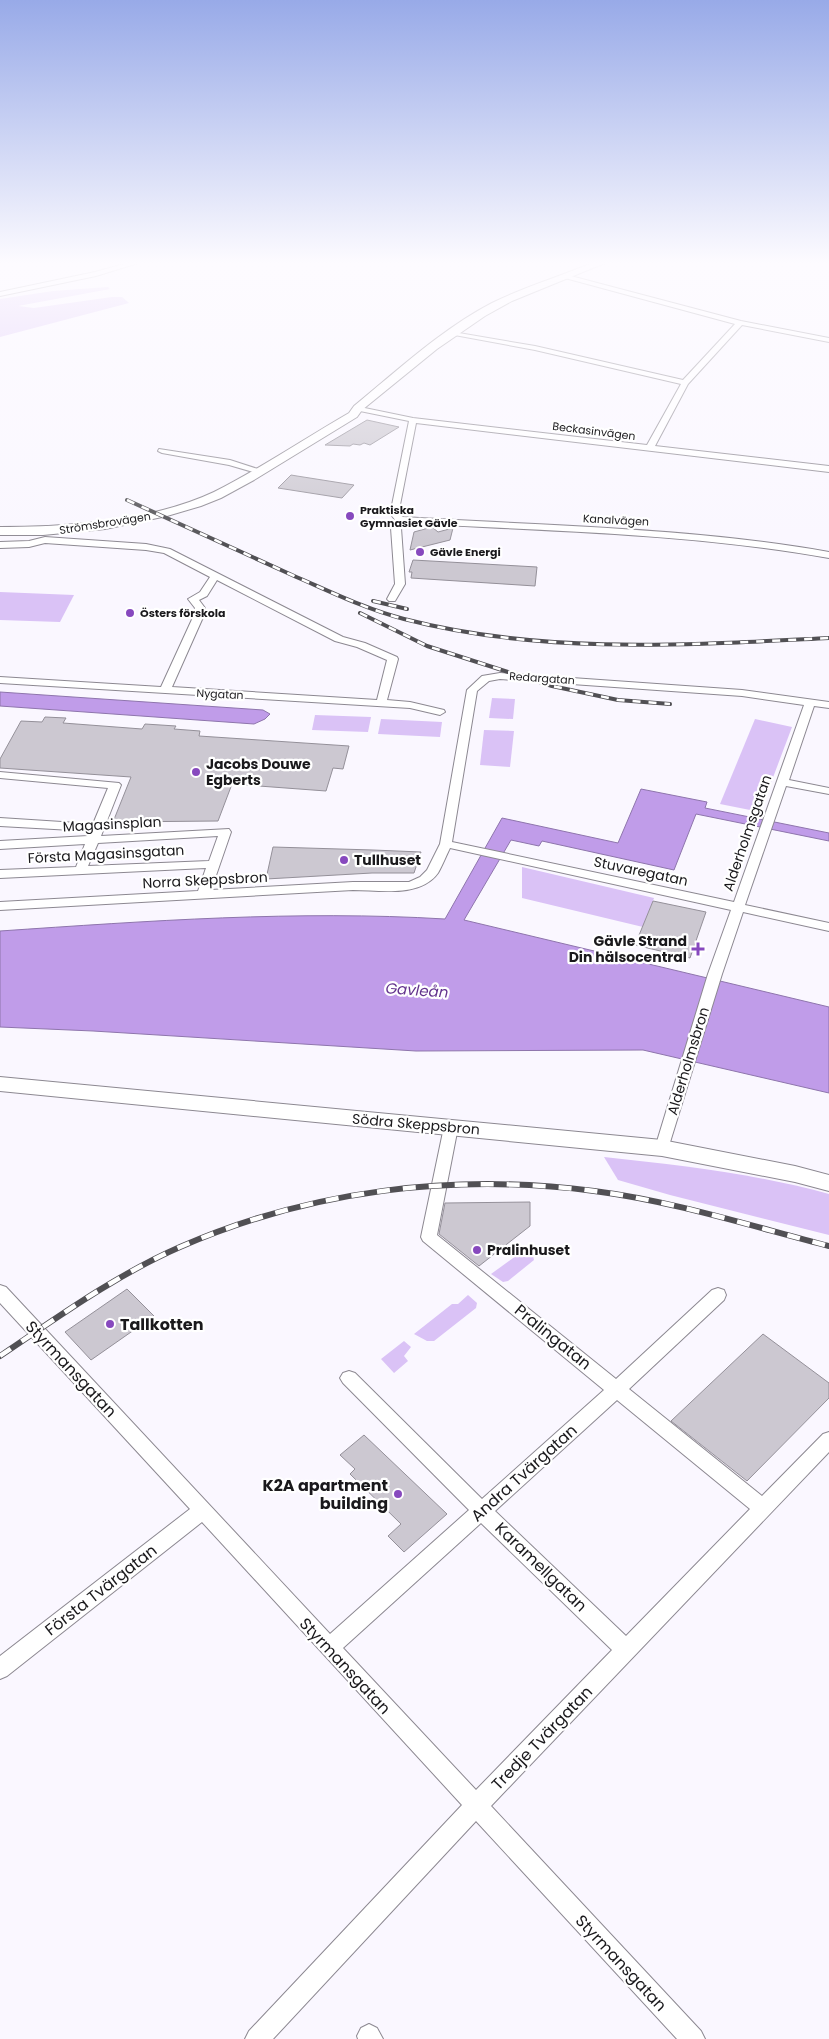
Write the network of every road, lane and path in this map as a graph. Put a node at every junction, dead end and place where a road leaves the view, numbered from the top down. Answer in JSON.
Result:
{"nodes":[{"id":1,"x":422,"y":358,"type":"edge"},
{"id":2,"x":579,"y":358,"type":"edge"},
{"id":3,"x":708,"y":358,"type":"edge"},
{"id":4,"x":685,"y":383,"type":"junction"},
{"id":5,"x":358,"y":408,"type":"junction"},
{"id":6,"x":413,"y":420,"type":"junction"},
{"id":7,"x":649,"y":449,"type":"junction"},
{"id":8,"x":162,"y":451,"type":"dead end"},
{"id":9,"x":255,"y":469,"type":"junction"},
{"id":10,"x":829,"y":470,"type":"edge"},
{"id":11,"x":401,"y":520,"type":"junction"},
{"id":12,"x":0,"y":524,"type":"edge"},
{"id":13,"x":0,"y":531,"type":"edge"},
{"id":14,"x":0,"y":545,"type":"edge"},
{"id":15,"x":829,"y":555,"type":"edge"},
{"id":16,"x":215,"y":576,"type":"junction"},
{"id":17,"x":392,"y":599,"type":"dead end"},
{"id":18,"x":0,"y":680,"type":"edge"},
{"id":19,"x":165,"y":690,"type":"junction"},
{"id":20,"x":810,"y":702,"type":"junction"},
{"id":21,"x":380,"y":703,"type":"junction"},
{"id":22,"x":829,"y":705,"type":"edge"},
{"id":23,"x":440,"y":712,"type":"dead end"},
{"id":24,"x":0,"y":775,"type":"edge"},
{"id":25,"x":782,"y":782,"type":"junction"},
{"id":26,"x":829,"y":791,"type":"edge"},
{"id":27,"x":0,"y":822,"type":"edge"},
{"id":28,"x":95,"y":834,"type":"junction"},
{"id":29,"x":446,"y":844,"type":"junction"},
{"id":30,"x":0,"y":845,"type":"edge"},
{"id":31,"x":214,"y":864,"type":"junction"},
{"id":32,"x":81,"y":869,"type":"junction"},
{"id":33,"x":0,"y":874,"type":"edge"},
{"id":34,"x":411,"y":886,"type":"joint"},
{"id":35,"x":203,"y":895,"type":"junction"},
{"id":36,"x":0,"y":906,"type":"edge"},
{"id":37,"x":738,"y":908,"type":"junction"},
{"id":38,"x":829,"y":927,"type":"edge"},
{"id":39,"x":715,"y":974,"type":"joint"},
{"id":40,"x":0,"y":1084,"type":"edge"},
{"id":41,"x":451,"y":1127,"type":"junction"},
{"id":42,"x":662,"y":1148,"type":"junction"},
{"id":43,"x":829,"y":1183,"type":"edge"},
{"id":44,"x":0,"y":1292,"type":"edge"},
{"id":45,"x":718,"y":1295,"type":"dead end"},
{"id":46,"x":349,"y":1378,"type":"dead end"},
{"id":47,"x":617,"y":1389,"type":"junction"},
{"id":48,"x":829,"y":1440,"type":"edge"},
{"id":49,"x":763,"y":1508,"type":"junction"},
{"id":50,"x":202,"y":1511,"type":"junction"},
{"id":51,"x":482,"y":1511,"type":"junction"},
{"id":52,"x":329,"y":1648,"type":"junction"},
{"id":53,"x":626,"y":1650,"type":"junction"},
{"id":54,"x":0,"y":1669,"type":"edge"},
{"id":55,"x":475,"y":1807,"type":"junction"},
{"id":56,"x":257,"y":2039,"type":"edge"},
{"id":57,"x":693,"y":2039,"type":"edge"}],
"edges":[{"from":1,"to":5,"type":"main road","name":"Strömsbrovägen"},
{"from":2,"to":4,"type":"street"},
{"from":3,"to":4,"type":"street"},
{"from":4,"to":7,"type":"street"},
{"from":5,"to":6,"type":"street","name":"Beckasinvägen"},
{"from":5,"to":9,"type":"main road","name":"Strömsbrovägen"},
{"from":6,"to":7,"type":"street","name":"Beckasinvägen"},
{"from":6,"to":11,"type":"street"},
{"from":7,"to":10,"type":"street","name":"Beckasinvägen"},
{"from":8,"to":9,"type":"street"},
{"from":9,"to":12,"type":"main road","name":"Strömsbrovägen"},
{"from":9,"to":13,"type":"main road","name":"Strömsbrovägen"},
{"from":11,"to":15,"type":"street","name":"Kanalvägen"},
{"from":11,"to":17,"type":"street"},
{"from":14,"to":16,"type":"street"},
{"from":16,"to":19,"type":"street"},
{"from":16,"to":21,"type":"street"},
{"from":18,"to":19,"type":"street","name":"Nygatan"},
{"from":19,"to":21,"type":"street","name":"Nygatan"},
{"from":20,"to":22,"type":"street","name":"Redargatan"},
{"from":20,"to":25,"type":"street","name":"Alderholmsgatan"},
{"from":20,"to":29,"type":"street","name":"Redargatan"},
{"from":21,"to":23,"type":"street","name":"Nygatan"},
{"from":24,"to":28,"type":"street"},
{"from":25,"to":26,"type":"street"},
{"from":25,"to":37,"type":"street","name":"Alderholmsgatan"},
{"from":27,"to":28,"type":"street"},
{"from":28,"to":30,"type":"street","name":"Magasinsplan"},
{"from":28,"to":31,"type":"street","name":"Magasinsplan"},
{"from":28,"to":32,"type":"street"},
{"from":29,"to":34,"type":"street","name":"Redargatan"},
{"from":29,"to":37,"type":"street","name":"Stuvaregatan"},
{"from":31,"to":32,"type":"street","name":"Första Magasinsgatan"},
{"from":31,"to":35,"type":"street"},
{"from":32,"to":33,"type":"street","name":"Första Magasinsgatan"},
{"from":34,"to":35,"type":"street","name":"Norra Skeppsbron"},
{"from":35,"to":36,"type":"street","name":"Norra Skeppsbron"},
{"from":37,"to":38,"type":"street","name":"Stuvaregatan"},
{"from":37,"to":39,"type":"street","name":"Alderholmsgatan"},
{"from":39,"to":42,"type":"street","name":"Alderholmsbron"},
{"from":40,"to":41,"type":"main road","name":"Södra Skeppsbron"},
{"from":41,"to":42,"type":"main road","name":"Södra Skeppsbron"},
{"from":41,"to":47,"type":"street","name":"Pralingatan"},
{"from":42,"to":43,"type":"main road","name":"Södra Skeppsbron"},
{"from":44,"to":50,"type":"street","name":"Styrmansgatan"},
{"from":45,"to":47,"type":"street","name":"Andra Tvärgatan"},
{"from":46,"to":51,"type":"street","name":"Karamellgatan"},
{"from":47,"to":49,"type":"street","name":"Pralingatan"},
{"from":47,"to":51,"type":"street","name":"Andra Tvärgatan"},
{"from":48,"to":49,"type":"street","name":"Tredje Tvärgatan"},
{"from":49,"to":53,"type":"street","name":"Tredje Tvärgatan"},
{"from":50,"to":52,"type":"street","name":"Styrmansgatan"},
{"from":50,"to":54,"type":"street","name":"Första Tvärgatan"},
{"from":51,"to":52,"type":"street","name":"Andra Tvärgatan"},
{"from":51,"to":53,"type":"street","name":"Karamellgatan"},
{"from":52,"to":55,"type":"street","name":"Styrmansgatan"},
{"from":53,"to":55,"type":"street","name":"Tredje Tvärgatan"},
{"from":55,"to":56,"type":"street","name":"Tredje Tvärgatan"},
{"from":55,"to":57,"type":"street","name":"Styrmansgatan"}]}
